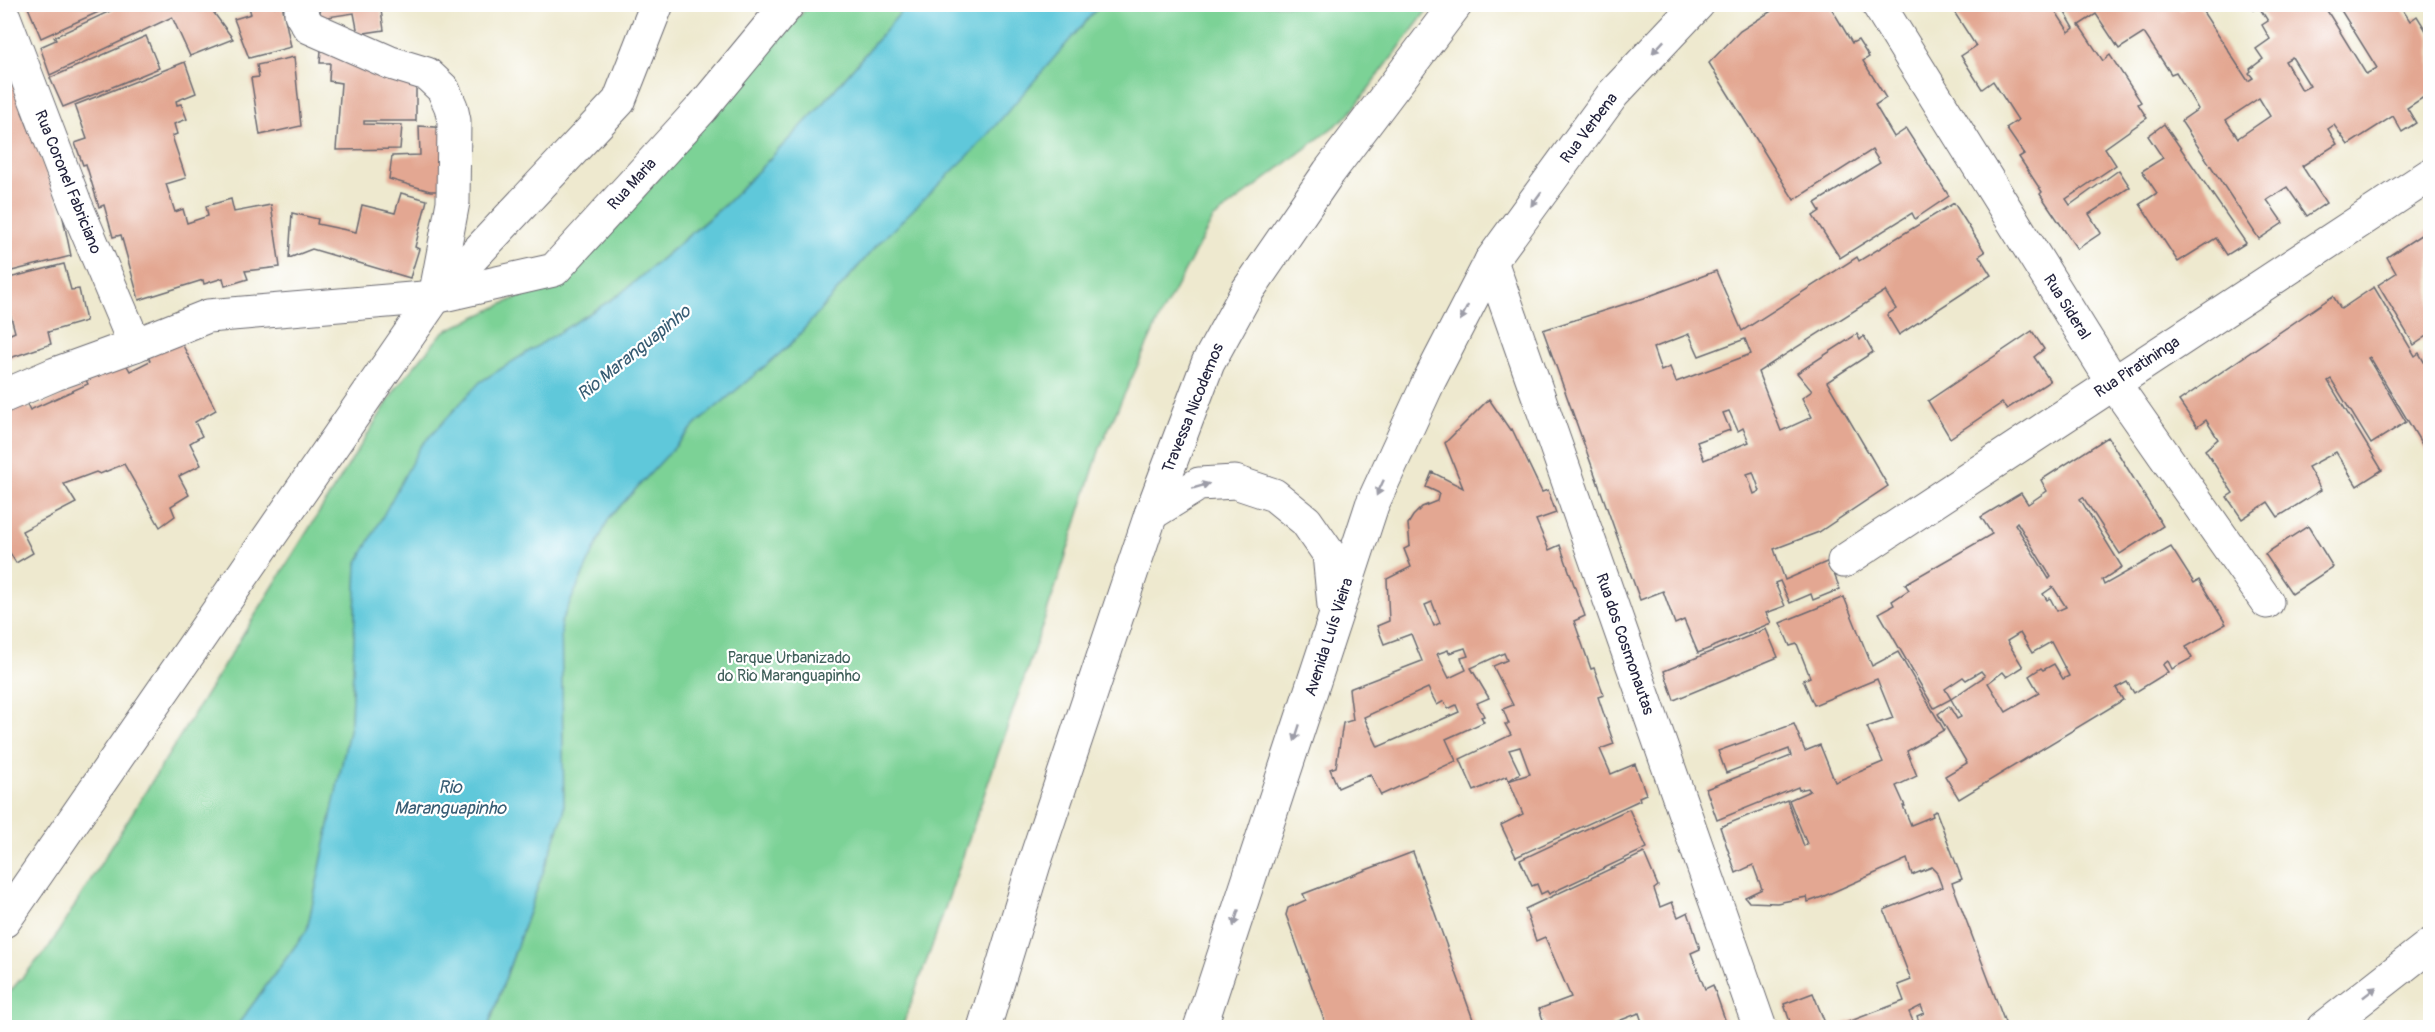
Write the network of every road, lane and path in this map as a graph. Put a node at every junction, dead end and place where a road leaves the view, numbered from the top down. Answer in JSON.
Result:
{"nodes":[{"id":1,"x":301,"y":4,"type":"edge"},
{"id":2,"x":657,"y":4,"type":"edge"},
{"id":3,"x":788,"y":4,"type":"edge"},
{"id":4,"x":1456,"y":4,"type":"edge"},
{"id":5,"x":1698,"y":4,"type":"edge"},
{"id":6,"x":1878,"y":4,"type":"edge"},
{"id":7,"x":4,"y":18,"type":"edge"},
{"id":8,"x":2430,"y":176,"type":"edge"},
{"id":9,"x":1491,"y":261,"type":"junction"},
{"id":10,"x":435,"y":297,"type":"junction"},
{"id":11,"x":135,"y":345,"type":"junction"},
{"id":12,"x":2113,"y":382,"type":"junction"},
{"id":13,"x":4,"y":396,"type":"edge"},
{"id":14,"x":1151,"y":514,"type":"junction"},
{"id":15,"x":1844,"y":561,"type":"dead end"},
{"id":16,"x":2267,"y":602,"type":"dead end"},
{"id":17,"x":1335,"y":619,"type":"junction"},
{"id":18,"x":4,"y":921,"type":"edge"},
{"id":19,"x":2430,"y":945,"type":"edge"},
{"id":20,"x":984,"y":1028,"type":"edge"},
{"id":21,"x":1200,"y":1028,"type":"edge"},
{"id":22,"x":1760,"y":1028,"type":"edge"},
{"id":23,"x":2324,"y":1028,"type":"edge"}],
"edges":[{"from":1,"to":10,"type":"street"},
{"from":2,"to":10,"type":"street"},
{"from":3,"to":10,"type":"street","name":"Rua Maria"},
{"from":4,"to":14,"type":"street","name":"Travessa Nicodemos"},
{"from":5,"to":9,"type":"street","name":"Rua Verbena","one_way":true},
{"from":6,"to":12,"type":"street","name":"Rua Sideral"},
{"from":7,"to":11,"type":"street","name":"Rua Coronel Fabriciano"},
{"from":8,"to":12,"type":"street","name":"Rua Piratininga"},
{"from":9,"to":17,"type":"street","name":"Avenida Luís Vieira","one_way":true},
{"from":9,"to":22,"type":"street","name":"Rua dos Cosmonautas"},
{"from":10,"to":11,"type":"street","name":"Rua Maria"},
{"from":10,"to":18,"type":"street"},
{"from":11,"to":13,"type":"street","name":"Rua Maria"},
{"from":12,"to":15,"type":"street","name":"Rua Piratininga"},
{"from":12,"to":16,"type":"street","name":"Rua Sideral"},
{"from":14,"to":17,"type":"street","one_way":true},
{"from":14,"to":20,"type":"street","name":"Travessa Nicodemos"},
{"from":17,"to":21,"type":"street","name":"Avenida Luís Vieira","one_way":true},
{"from":23,"to":19,"type":"street","one_way":true}]}
